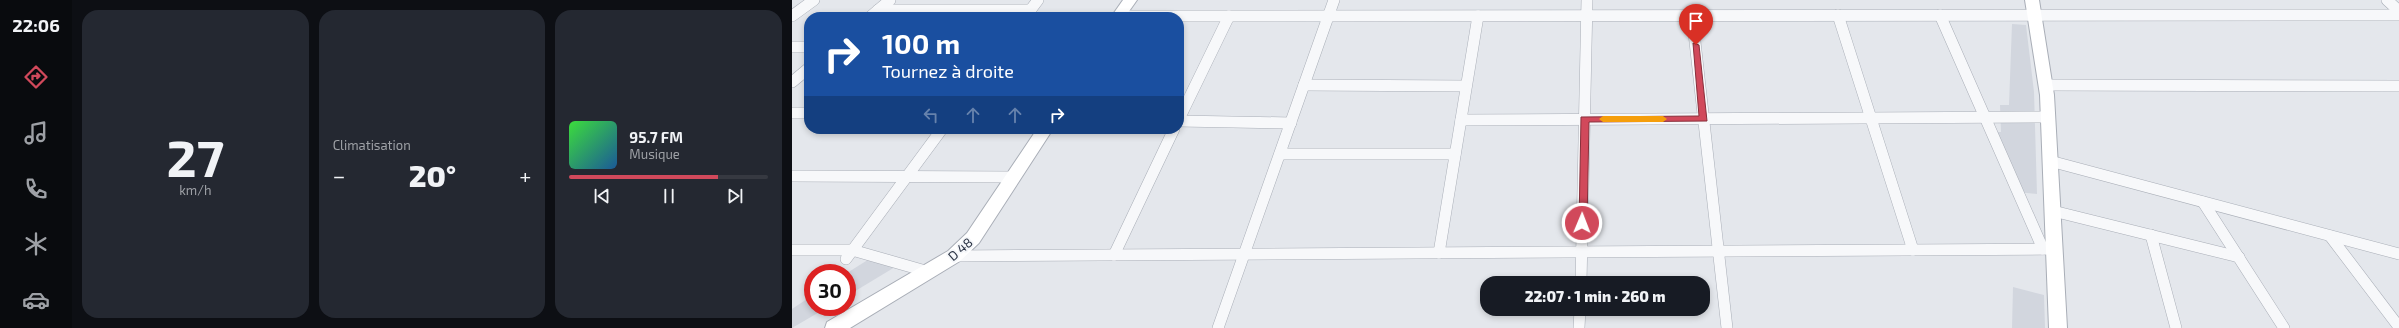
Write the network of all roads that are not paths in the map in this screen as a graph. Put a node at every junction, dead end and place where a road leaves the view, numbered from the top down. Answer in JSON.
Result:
{"nodes":[{"id":1,"x":814,"y":0,"type":"edge"},
{"id":2,"x":890,"y":0,"type":"edge"},
{"id":3,"x":1038,"y":0,"type":"edge"},
{"id":4,"x":1130,"y":0,"type":"edge"},
{"id":5,"x":1334,"y":0,"type":"edge"},
{"id":6,"x":1587,"y":0,"type":"edge"},
{"id":7,"x":2387,"y":0,"type":"edge"},
{"id":8,"x":2034,"y":7,"type":"edge"},
{"id":9,"x":878,"y":10,"type":"junction"},
{"id":10,"x":2399,"y":11,"type":"edge"},
{"id":11,"x":876,"y":12,"type":"edge"},
{"id":12,"x":978,"y":12,"type":"edge"},
{"id":13,"x":1029,"y":12,"type":"edge"},
{"id":14,"x":1122,"y":12,"type":"edge"},
{"id":15,"x":1692,"y":15,"type":"junction"},
{"id":16,"x":1838,"y":15,"type":"junction"},
{"id":17,"x":1940,"y":15,"type":"junction"},
{"id":18,"x":2399,"y":15,"type":"edge"},
{"id":19,"x":792,"y":16,"type":"edge"},
{"id":20,"x":1184,"y":16,"type":"edge"},
{"id":21,"x":1229,"y":16,"type":"junction"},
{"id":22,"x":1329,"y":16,"type":"junction"},
{"id":23,"x":1478,"y":16,"type":"junction"},
{"id":24,"x":1587,"y":16,"type":"junction"},
{"id":25,"x":792,"y":47,"type":"edge"},
{"id":26,"x":804,"y":47,"type":"edge"},
{"id":27,"x":804,"y":72,"type":"edge"},
{"id":28,"x":792,"y":82,"type":"edge"},
{"id":29,"x":2046,"y":84,"type":"junction"},
{"id":30,"x":1304,"y":86,"type":"junction"},
{"id":31,"x":1466,"y":86,"type":"junction"},
{"id":32,"x":2399,"y":86,"type":"edge"},
{"id":33,"x":1184,"y":110,"type":"edge"},
{"id":34,"x":792,"y":113,"type":"edge"},
{"id":35,"x":804,"y":113,"type":"edge"},
{"id":36,"x":2048,"y":117,"type":"junction"},
{"id":37,"x":1871,"y":118,"type":"junction"},
{"id":38,"x":1985,"y":118,"type":"junction"},
{"id":39,"x":1584,"y":119,"type":"junction"},
{"id":40,"x":1704,"y":119,"type":"junction"},
{"id":41,"x":1184,"y":120,"type":"edge"},
{"id":42,"x":1461,"y":120,"type":"junction"},
{"id":43,"x":1291,"y":123,"type":"junction"},
{"id":44,"x":938,"y":134,"type":"edge"},
{"id":45,"x":1042,"y":134,"type":"edge"},
{"id":46,"x":1172,"y":134,"type":"edge"},
{"id":47,"x":1280,"y":154,"type":"junction"},
{"id":48,"x":1455,"y":154,"type":"junction"},
{"id":49,"x":2050,"y":160,"type":"junction"},
{"id":50,"x":792,"y":176,"type":"edge"},
{"id":51,"x":907,"y":177,"type":"junction"},
{"id":52,"x":1013,"y":177,"type":"junction"},
{"id":53,"x":2203,"y":202,"type":"junction"},
{"id":54,"x":2053,"y":211,"type":"junction"},
{"id":55,"x":2151,"y":236,"type":"junction"},
{"id":56,"x":2330,"y":236,"type":"junction"},
{"id":57,"x":2049,"y":249,"type":"junction"},
{"id":58,"x":792,"y":250,"type":"edge"},
{"id":59,"x":1913,"y":250,"type":"junction"},
{"id":60,"x":1718,"y":251,"type":"junction"},
{"id":61,"x":1581,"y":252,"type":"junction"},
{"id":62,"x":1439,"y":253,"type":"junction"},
{"id":63,"x":849,"y":254,"type":"junction"},
{"id":64,"x":1244,"y":254,"type":"junction"},
{"id":65,"x":2399,"y":254,"type":"edge"},
{"id":66,"x":1114,"y":255,"type":"junction"},
{"id":67,"x":954,"y":256,"type":"junction"},
{"id":68,"x":2239,"y":257,"type":"junction"},
{"id":69,"x":929,"y":272,"type":"junction"},
{"id":70,"x":1581,"y":276,"type":"edge"},
{"id":71,"x":1580,"y":316,"type":"edge"},
{"id":72,"x":2399,"y":327,"type":"edge"},
{"id":73,"x":834,"y":328,"type":"edge"},
{"id":74,"x":1218,"y":328,"type":"edge"},
{"id":75,"x":1580,"y":328,"type":"edge"},
{"id":76,"x":1727,"y":328,"type":"edge"},
{"id":77,"x":2058,"y":328,"type":"edge"},
{"id":78,"x":2176,"y":328,"type":"edge"},
{"id":79,"x":2284,"y":328,"type":"edge"}],
"edges":[{"from":1,"to":19,"type":"street"},
{"from":2,"to":9,"type":"street"},
{"from":3,"to":13,"type":"street"},
{"from":4,"to":14,"type":"street"},
{"from":5,"to":22,"type":"street"},
{"from":6,"to":24,"type":"street"},
{"from":7,"to":10,"type":"street"},
{"from":8,"to":17,"type":"street"},
{"from":8,"to":18,"type":"street"},
{"from":8,"to":29,"type":"street"},
{"from":9,"to":11,"type":"street"},
{"from":9,"to":12,"type":"street"},
{"from":15,"to":16,"type":"street"},
{"from":15,"to":24,"type":"street"},
{"from":15,"to":40,"type":"street"},
{"from":16,"to":17,"type":"street"},
{"from":16,"to":37,"type":"street"},
{"from":17,"to":38,"type":"street"},
{"from":20,"to":21,"type":"street"},
{"from":21,"to":22,"type":"street"},
{"from":21,"to":33,"type":"street"},
{"from":22,"to":23,"type":"street"},
{"from":22,"to":30,"type":"street"},
{"from":23,"to":24,"type":"street"},
{"from":23,"to":31,"type":"street"},
{"from":24,"to":39,"type":"street"},
{"from":25,"to":26,"type":"street"},
{"from":27,"to":28,"type":"street"},
{"from":29,"to":32,"type":"street"},
{"from":29,"to":36,"type":"street"},
{"from":30,"to":31,"type":"street"},
{"from":30,"to":43,"type":"street"},
{"from":31,"to":42,"type":"street"},
{"from":34,"to":35,"type":"street"},
{"from":36,"to":38,"type":"street"},
{"from":36,"to":49,"type":"street"},
{"from":37,"to":38,"type":"street"},
{"from":37,"to":40,"type":"street"},
{"from":37,"to":59,"type":"street"},
{"from":38,"to":57,"type":"street"},
{"from":39,"to":40,"type":"street"},
{"from":39,"to":42,"type":"street"},
{"from":39,"to":61,"type":"street"},
{"from":40,"to":60,"type":"street"},
{"from":41,"to":43,"type":"street"},
{"from":42,"to":48,"type":"street"},
{"from":43,"to":47,"type":"street"},
{"from":44,"to":51,"type":"street"},
{"from":45,"to":52,"type":"street","name":"D 48"},
{"from":46,"to":66,"type":"street"},
{"from":47,"to":48,"type":"street"},
{"from":47,"to":64,"type":"street"},
{"from":48,"to":62,"type":"street"},
{"from":49,"to":53,"type":"street"},
{"from":49,"to":54,"type":"street"},
{"from":50,"to":51,"type":"street"},
{"from":51,"to":52,"type":"street"},
{"from":51,"to":63,"type":"street"},
{"from":52,"to":67,"type":"street","name":"D 48"},
{"from":53,"to":56,"type":"street"},
{"from":53,"to":68,"type":"street"},
{"from":54,"to":55,"type":"street"},
{"from":54,"to":57,"type":"street"},
{"from":55,"to":68,"type":"street"},
{"from":55,"to":78,"type":"street"},
{"from":56,"to":65,"type":"street"},
{"from":56,"to":72,"type":"street"},
{"from":57,"to":59,"type":"street"},
{"from":57,"to":77,"type":"street"},
{"from":58,"to":63,"type":"street"},
{"from":59,"to":60,"type":"street"},
{"from":60,"to":61,"type":"street"},
{"from":60,"to":76,"type":"street"},
{"from":61,"to":62,"type":"street"},
{"from":61,"to":70,"type":"street"},
{"from":62,"to":64,"type":"street"},
{"from":63,"to":69,"type":"street"},
{"from":64,"to":66,"type":"street"},
{"from":64,"to":74,"type":"street"},
{"from":66,"to":67,"type":"street"},
{"from":67,"to":69,"type":"street","name":"D 48"},
{"from":68,"to":79,"type":"street"},
{"from":69,"to":73,"type":"street","name":"D 48"},
{"from":71,"to":75,"type":"street"}]}
